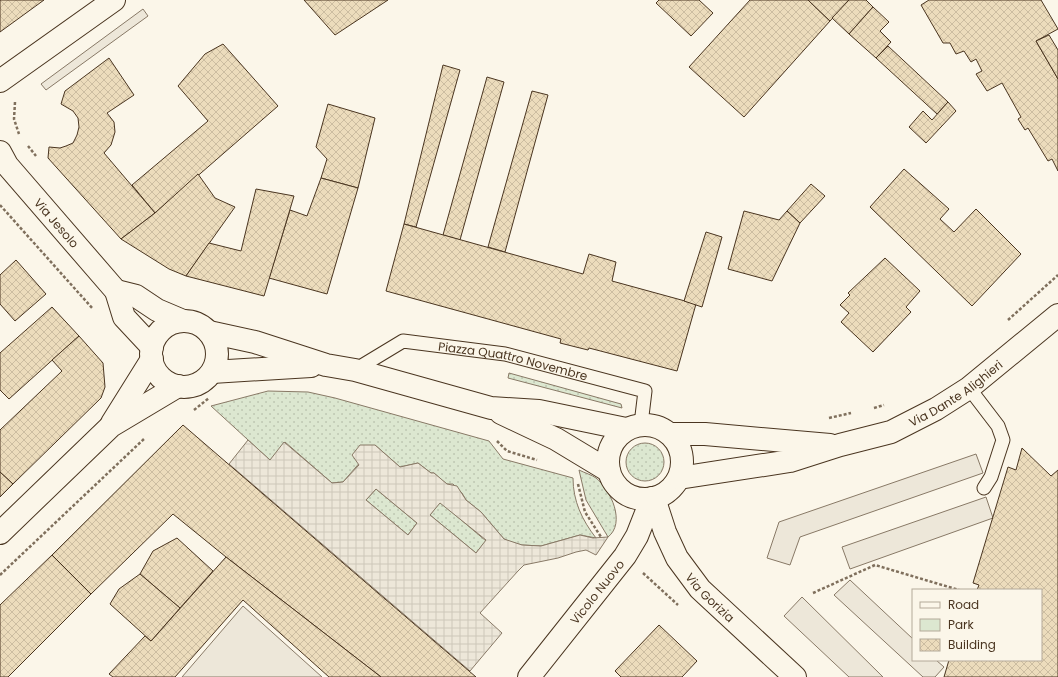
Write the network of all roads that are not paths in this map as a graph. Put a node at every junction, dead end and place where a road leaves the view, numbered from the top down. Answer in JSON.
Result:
{"nodes":[{"id":1,"x":114,"y":0,"type":"edge"},
{"id":2,"x":0,"y":81,"type":"edge"},
{"id":3,"x":0,"y":152,"type":"edge"},
{"id":4,"x":116,"y":291,"type":"junction"},
{"id":5,"x":1058,"y":315,"type":"edge"},
{"id":6,"x":183,"y":321,"type":"junction"},
{"id":7,"x":209,"y":332,"type":"junction"},
{"id":8,"x":152,"y":353,"type":"junction"},
{"id":9,"x":326,"y":365,"type":"junction"},
{"id":10,"x":355,"y":370,"type":"junction"},
{"id":11,"x":212,"y":372,"type":"junction"},
{"id":12,"x":178,"y":386,"type":"junction"},
{"id":13,"x":970,"y":388,"type":"junction"},
{"id":14,"x":491,"y":408,"type":"junction"},
{"id":15,"x":111,"y":426,"type":"junction"},
{"id":16,"x":633,"y":427,"type":"junction"},
{"id":17,"x":671,"y":434,"type":"junction"},
{"id":18,"x":840,"y":445,"type":"junction"},
{"id":19,"x":609,"y":472,"type":"junction"},
{"id":20,"x":679,"y":478,"type":"junction"},
{"id":21,"x":984,"y":488,"type":"dead end"},
{"id":22,"x":653,"y":498,"type":"junction"},
{"id":23,"x":0,"y":533,"type":"edge"},
{"id":24,"x":529,"y":677,"type":"edge"},
{"id":25,"x":794,"y":677,"type":"edge"}],
"edges":[{"from":1,"to":2,"type":"street"},
{"from":3,"to":4,"type":"street","name":"Via Jesolo"},
{"from":4,"to":6,"type":"street"},
{"from":4,"to":8,"type":"street","name":"Via Jesolo"},
{"from":5,"to":13,"type":"street","name":"Via Dante Alighieri"},
{"from":6,"to":7,"type":"street"},
{"from":6,"to":8,"type":"street"},
{"from":7,"to":9,"type":"street"},
{"from":7,"to":11,"type":"street"},
{"from":8,"to":12,"type":"street"},
{"from":8,"to":15,"type":"street"},
{"from":9,"to":10,"type":"street"},
{"from":9,"to":11,"type":"street"},
{"from":10,"to":14,"type":"street"},
{"from":10,"to":16,"type":"lane","name":"Piazza Quattro Novembre"},
{"from":11,"to":12,"type":"street"},
{"from":12,"to":15,"type":"street"},
{"from":13,"to":18,"type":"street","name":"Via Dante Alighieri"},
{"from":13,"to":21,"type":"lane"},
{"from":14,"to":16,"type":"street"},
{"from":14,"to":19,"type":"street"},
{"from":15,"to":23,"type":"street"},
{"from":16,"to":17,"type":"street"},
{"from":16,"to":19,"type":"street"},
{"from":17,"to":18,"type":"street","name":"Via Dante Alighieri"},
{"from":17,"to":20,"type":"street"},
{"from":18,"to":20,"type":"street","name":"Via Dante Alighieri"},
{"from":19,"to":22,"type":"street"},
{"from":20,"to":22,"type":"street"},
{"from":22,"to":24,"type":"street","name":"Vicolo Nuovo"},
{"from":22,"to":25,"type":"street","name":"Via Gorizia"}]}
